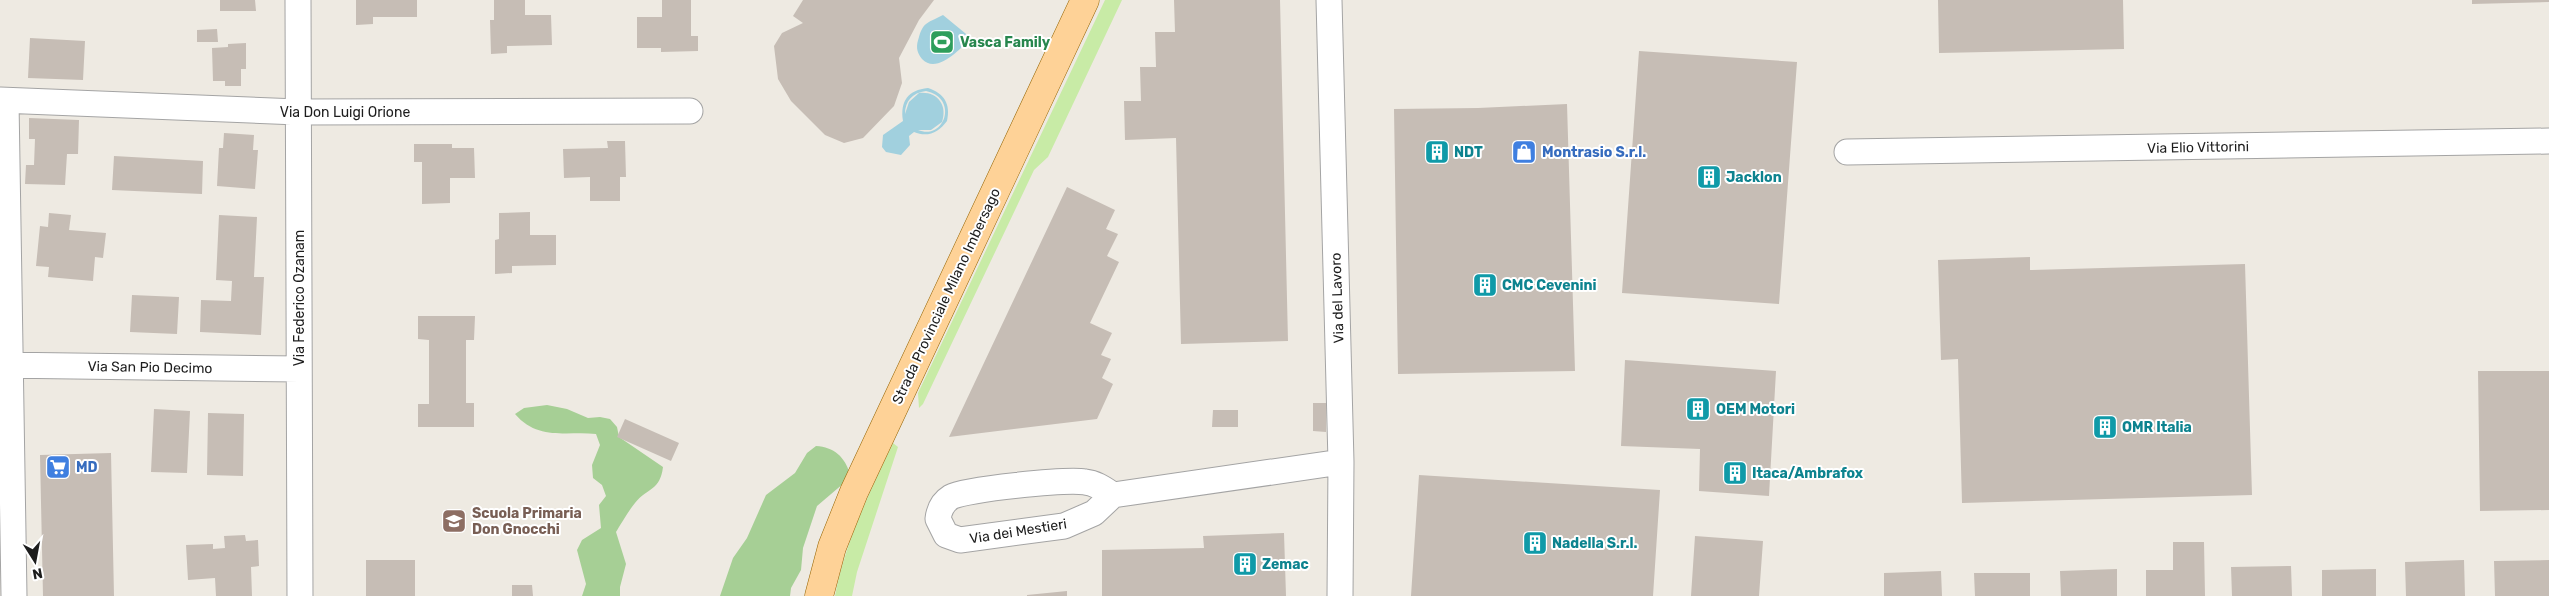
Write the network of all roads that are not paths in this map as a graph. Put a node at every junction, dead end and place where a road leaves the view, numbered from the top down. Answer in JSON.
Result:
{"nodes":[{"id":1,"x":298,"y":0,"type":"edge"},
{"id":2,"x":1085,"y":0,"type":"edge"},
{"id":3,"x":1329,"y":0,"type":"edge"},
{"id":4,"x":3,"y":100,"type":"edge"},
{"id":5,"x":690,"y":111,"type":"dead end"},
{"id":6,"x":298,"y":112,"type":"junction"},
{"id":7,"x":2549,"y":141,"type":"edge"},
{"id":8,"x":1847,"y":152,"type":"dead end"},
{"id":9,"x":5,"y":365,"type":"edge"},
{"id":10,"x":299,"y":369,"type":"junction"},
{"id":11,"x":1341,"y":462,"type":"junction"},
{"id":12,"x":1113,"y":495,"type":"junction"},
{"id":13,"x":14,"y":596,"type":"edge"},
{"id":14,"x":300,"y":596,"type":"edge"},
{"id":15,"x":819,"y":596,"type":"edge"},
{"id":16,"x":1340,"y":596,"type":"edge"}],
"edges":[{"from":1,"to":6,"type":"street","name":"Via Federico Ozanam"},
{"from":2,"to":15,"type":"main road","name":"Strada Provinciale Milano Imbersago"},
{"from":3,"to":11,"type":"street","name":"Via del Lavoro"},
{"from":4,"to":6,"type":"street","name":"Via Don Luigi Orione"},
{"from":4,"to":9,"type":"street"},
{"from":5,"to":6,"type":"street","name":"Via Don Luigi Orione"},
{"from":6,"to":10,"type":"street","name":"Via Federico Ozanam"},
{"from":7,"to":8,"type":"street","name":"Via Elio Vittorini"},
{"from":9,"to":10,"type":"street","name":"Via San Pio Decimo"},
{"from":9,"to":13,"type":"street"},
{"from":10,"to":14,"type":"street","name":"Via Federico Ozanam"},
{"from":11,"to":12,"type":"street"},
{"from":11,"to":16,"type":"street","name":"Via del Lavoro"},
{"from":12,"to":12,"type":"street","name":"Via dei Mestieri"}]}
